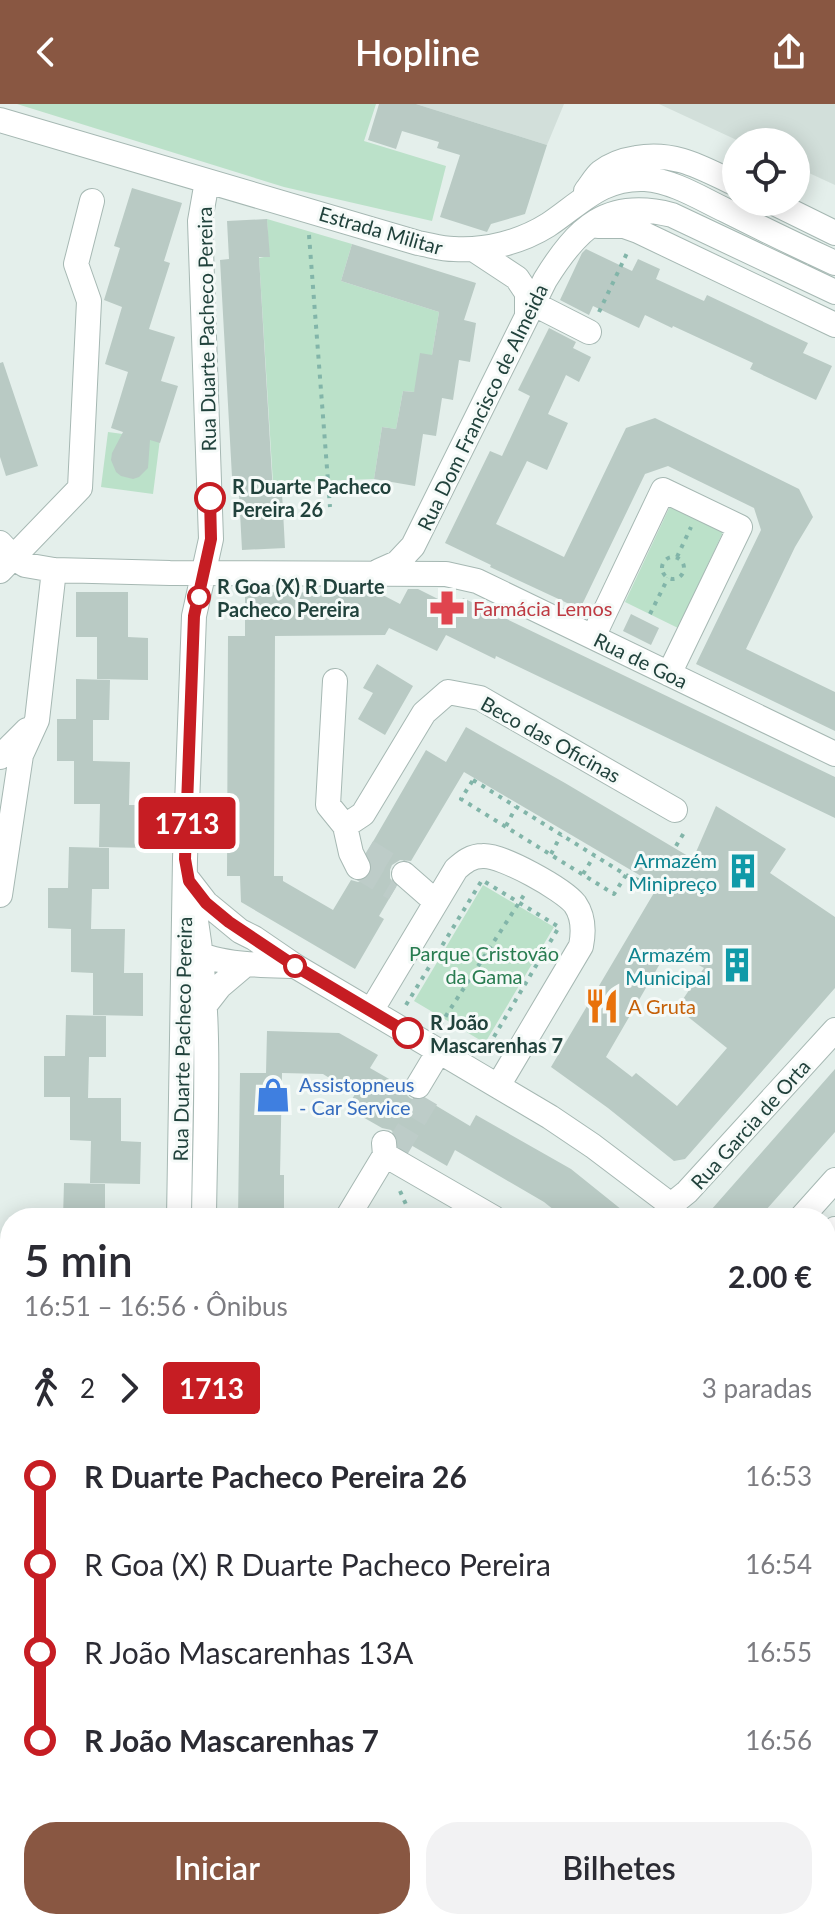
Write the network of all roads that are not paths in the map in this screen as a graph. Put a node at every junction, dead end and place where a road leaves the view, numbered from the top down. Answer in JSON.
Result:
{"nodes":[{"id":1,"x":0,"y":120,"type":"edge"},
{"id":2,"x":722,"y":177,"type":"edge"},
{"id":3,"x":207,"y":181,"type":"junction"},
{"id":4,"x":580,"y":200,"type":"junction"},
{"id":5,"x":92,"y":201,"type":"dead end"},
{"id":6,"x":800,"y":216,"type":"edge"},
{"id":7,"x":584,"y":229,"type":"junction"},
{"id":8,"x":835,"y":233,"type":"edge"},
{"id":9,"x":473,"y":249,"type":"junction"},
{"id":10,"x":835,"y":263,"type":"edge"},
{"id":11,"x":835,"y":292,"type":"edge"},
{"id":12,"x":529,"y":309,"type":"junction"},
{"id":13,"x":835,"y":325,"type":"edge"},
{"id":14,"x":589,"y":332,"type":"road end"},
{"id":15,"x":5,"y":558,"type":"edge"},
{"id":16,"x":54,"y":570,"type":"junction"},
{"id":17,"x":204,"y":573,"type":"junction"},
{"id":18,"x":372,"y":573,"type":"junction"},
{"id":19,"x":593,"y":637,"type":"junction"},
{"id":20,"x":669,"y":674,"type":"junction"},
{"id":21,"x":335,"y":681,"type":"dead end"},
{"id":22,"x":37,"y":720,"type":"junction"},
{"id":23,"x":835,"y":754,"type":"edge"},
{"id":24,"x":0,"y":757,"type":"edge"},
{"id":25,"x":675,"y":810,"type":"dead end"},
{"id":26,"x":345,"y":826,"type":"junction"},
{"id":27,"x":359,"y":857,"type":"tunnel mouth"},
{"id":28,"x":187,"y":870,"type":"junction"},
{"id":29,"x":400,"y":881,"type":"tunnel mouth"},
{"id":30,"x":0,"y":895,"type":"edge"},
{"id":31,"x":436,"y":902,"type":"junction"},
{"id":32,"x":240,"y":931,"type":"junction"},
{"id":33,"x":195,"y":946,"type":"junction"},
{"id":34,"x":246,"y":964,"type":"junction"},
{"id":35,"x":295,"y":966,"type":"junction"},
{"id":36,"x":206,"y":1004,"type":"junction"},
{"id":37,"x":371,"y":1011,"type":"junction"},
{"id":38,"x":835,"y":1030,"type":"edge"},
{"id":39,"x":445,"y":1055,"type":"junction"},
{"id":40,"x":498,"y":1086,"type":"junction"},
{"id":41,"x":424,"y":1090,"type":"tunnel mouth"},
{"id":42,"x":835,"y":1180,"type":"edge"},
{"id":43,"x":180,"y":1208,"type":"edge"},
{"id":44,"x":204,"y":1208,"type":"edge"},
{"id":45,"x":353,"y":1208,"type":"edge"},
{"id":46,"x":479,"y":1208,"type":"edge"},
{"id":47,"x":665,"y":1208,"type":"edge"},
{"id":48,"x":672,"y":1208,"type":"edge"},
{"id":49,"x":810,"y":1208,"type":"edge"}],
"edges":[{"from":1,"to":3,"type":"street","name":"Estrada Militar"},
{"from":2,"to":4,"type":"street"},
{"from":3,"to":9,"type":"street","name":"Estrada Militar"},
{"from":3,"to":17,"type":"street","name":"Rua Duarte Pacheco Pereira"},
{"from":4,"to":9,"type":"street","name":"Estrada Militar"},
{"from":4,"to":10,"type":"street","name":"Estrada Militar"},
{"from":5,"to":15,"type":"street"},
{"from":6,"to":8,"type":"street"},
{"from":7,"to":11,"type":"street"},
{"from":7,"to":12,"type":"street","name":"Rua Dom Francisco de Almeida"},
{"from":7,"to":13,"type":"street"},
{"from":9,"to":12,"type":"street"},
{"from":12,"to":14,"type":"street"},
{"from":12,"to":18,"type":"street","name":"Rua Dom Francisco de Almeida"},
{"from":15,"to":16,"type":"street","name":"Rua de Goa"},
{"from":16,"to":17,"type":"street","name":"Rua de Goa"},
{"from":16,"to":22,"type":"street"},
{"from":17,"to":18,"type":"street","name":"Rua de Goa"},
{"from":17,"to":28,"type":"street","name":"Rua Duarte Pacheco Pereira"},
{"from":18,"to":19,"type":"street","name":"Rua de Goa"},
{"from":19,"to":20,"type":"street","name":"Rua de Goa"},
{"from":19,"to":20,"type":"street"},
{"from":20,"to":23,"type":"street","name":"Rua de Goa"},
{"from":21,"to":26,"type":"street"},
{"from":22,"to":24,"type":"street"},
{"from":22,"to":30,"type":"street"},
{"from":25,"to":26,"type":"street","name":"Beco das Oficinas"},
{"from":26,"to":27,"type":"street"},
{"from":28,"to":32,"type":"street"},
{"from":28,"to":33,"type":"street","name":"Rua Duarte Pacheco Pereira"},
{"from":29,"to":31,"type":"street"},
{"from":31,"to":37,"type":"street"},
{"from":31,"to":40,"type":"street"},
{"from":32,"to":33,"type":"street"},
{"from":32,"to":35,"type":"street"},
{"from":33,"to":34,"type":"street"},
{"from":33,"to":36,"type":"street","name":"Rua Duarte Pacheco Pereira"},
{"from":33,"to":43,"type":"street","name":"Rua Duarte Pacheco Pereira"},
{"from":34,"to":35,"type":"street"},
{"from":34,"to":36,"type":"street"},
{"from":35,"to":37,"type":"street"},
{"from":36,"to":44,"type":"street","name":"Rua Duarte Pacheco Pereira"},
{"from":37,"to":39,"type":"street"},
{"from":38,"to":48,"type":"street","name":"Rua Garcia de Orta"},
{"from":39,"to":40,"type":"street"},
{"from":39,"to":41,"type":"street"},
{"from":40,"to":47,"type":"street"},
{"from":42,"to":49,"type":"street"},
{"from":45,"to":46,"type":"street"}]}
